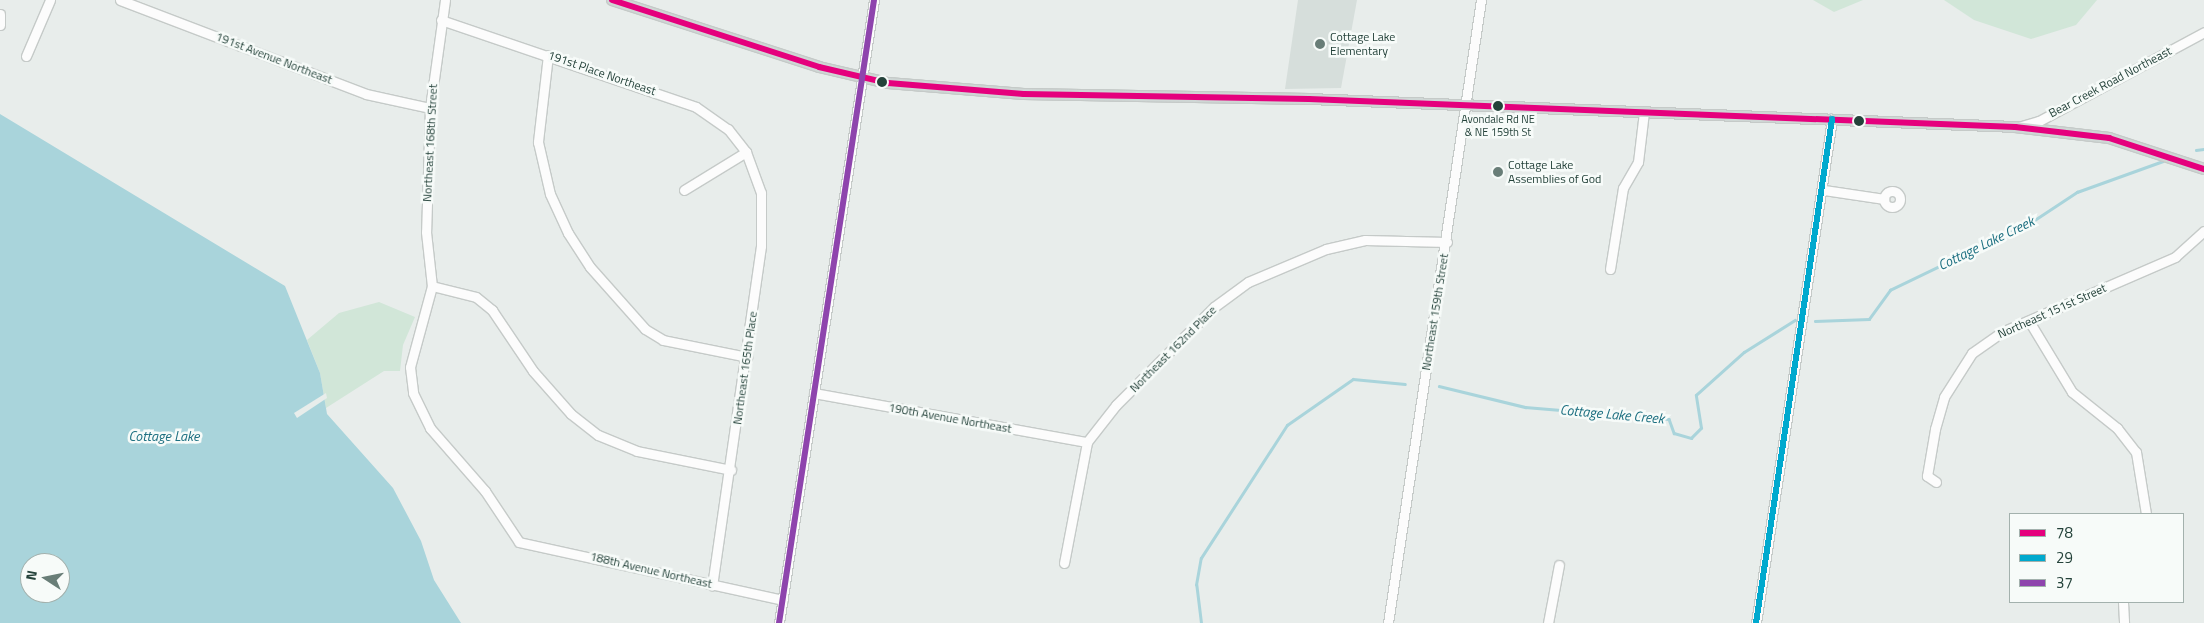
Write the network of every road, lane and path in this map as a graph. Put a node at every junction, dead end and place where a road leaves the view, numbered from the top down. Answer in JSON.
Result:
{"nodes":[{"id":1,"x":50,"y":0,"type":"edge"},
{"id":2,"x":120,"y":0,"type":"edge"},
{"id":3,"x":445,"y":0,"type":"edge"},
{"id":4,"x":612,"y":0,"type":"edge"},
{"id":5,"x":874,"y":0,"type":"edge"},
{"id":6,"x":1481,"y":0,"type":"edge"},
{"id":7,"x":143,"y":4,"type":"edge"},
{"id":8,"x":0,"y":14,"type":"edge"},
{"id":9,"x":441,"y":20,"type":"junction"},
{"id":10,"x":0,"y":25,"type":"edge"},
{"id":11,"x":2204,"y":32,"type":"edge"},
{"id":12,"x":548,"y":55,"type":"junction"},
{"id":13,"x":26,"y":56,"type":"dead end"},
{"id":14,"x":862,"y":80,"type":"junction"},
{"id":15,"x":1467,"y":104,"type":"junction"},
{"id":16,"x":430,"y":108,"type":"junction"},
{"id":17,"x":1644,"y":112,"type":"junction"},
{"id":18,"x":1832,"y":119,"type":"junction"},
{"id":19,"x":2015,"y":127,"type":"junction"},
{"id":20,"x":746,"y":152,"type":"junction"},
{"id":21,"x":2204,"y":170,"type":"edge"},
{"id":22,"x":684,"y":190,"type":"dead end"},
{"id":23,"x":1824,"y":190,"type":"junction"},
{"id":24,"x":1884,"y":198,"type":"dead end"},
{"id":25,"x":2204,"y":231,"type":"edge"},
{"id":26,"x":1447,"y":242,"type":"junction"},
{"id":27,"x":1610,"y":269,"type":"dead end"},
{"id":28,"x":432,"y":286,"type":"junction"},
{"id":29,"x":2029,"y":321,"type":"junction"},
{"id":30,"x":747,"y":357,"type":"junction"},
{"id":31,"x":814,"y":393,"type":"junction"},
{"id":32,"x":1087,"y":442,"type":"junction"},
{"id":33,"x":731,"y":470,"type":"junction"},
{"id":34,"x":1936,"y":482,"type":"dead end"},
{"id":35,"x":2146,"y":513,"type":"edge"},
{"id":36,"x":1064,"y":563,"type":"dead end"},
{"id":37,"x":1559,"y":565,"type":"dead end"},
{"id":38,"x":712,"y":585,"type":"junction"},
{"id":39,"x":783,"y":600,"type":"junction"},
{"id":40,"x":2123,"y":603,"type":"edge"},
{"id":41,"x":780,"y":623,"type":"edge"},
{"id":42,"x":1388,"y":623,"type":"edge"},
{"id":43,"x":1548,"y":623,"type":"edge"},
{"id":44,"x":1756,"y":623,"type":"edge"},
{"id":45,"x":2124,"y":623,"type":"edge"}],
"edges":[{"from":1,"to":13,"type":"street"},
{"from":2,"to":7,"type":"street","name":"191st Avenue Northeast"},
{"from":3,"to":9,"type":"street","name":"Northeast 168th Street"},
{"from":4,"to":14,"type":"main road"},
{"from":5,"to":14,"type":"street"},
{"from":6,"to":15,"type":"street","name":"Northeast 159th Street"},
{"from":7,"to":16,"type":"street","name":"191st Avenue Northeast"},
{"from":8,"to":10,"type":"street"},
{"from":9,"to":12,"type":"street","name":"191st Place Northeast"},
{"from":9,"to":16,"type":"street","name":"Northeast 168th Street"},
{"from":11,"to":19,"type":"street","name":"Bear Creek Road Northeast"},
{"from":12,"to":20,"type":"street","name":"191st Place Northeast"},
{"from":12,"to":30,"type":"street"},
{"from":14,"to":15,"type":"main road"},
{"from":14,"to":31,"type":"street"},
{"from":15,"to":17,"type":"main road"},
{"from":15,"to":26,"type":"street","name":"Northeast 159th Street"},
{"from":16,"to":28,"type":"street","name":"Northeast 168th Street"},
{"from":17,"to":18,"type":"main road"},
{"from":17,"to":27,"type":"street"},
{"from":18,"to":19,"type":"main road"},
{"from":18,"to":23,"type":"street"},
{"from":19,"to":21,"type":"main road"},
{"from":20,"to":22,"type":"street"},
{"from":20,"to":30,"type":"street","name":"Northeast 165th Place"},
{"from":23,"to":24,"type":"street"},
{"from":23,"to":44,"type":"street"},
{"from":25,"to":29,"type":"street","name":"Northeast 151st Street"},
{"from":26,"to":32,"type":"street","name":"Northeast 162nd Place"},
{"from":26,"to":42,"type":"street","name":"Northeast 159th Street"},
{"from":28,"to":33,"type":"street"},
{"from":28,"to":38,"type":"street","name":"188th Avenue Northeast"},
{"from":29,"to":34,"type":"street","name":"Northeast 151st Street"},
{"from":29,"to":35,"type":"street"},
{"from":30,"to":33,"type":"street","name":"Northeast 165th Place"},
{"from":31,"to":32,"type":"street","name":"190th Avenue Northeast"},
{"from":31,"to":39,"type":"street"},
{"from":32,"to":36,"type":"street"},
{"from":33,"to":38,"type":"street","name":"Northeast 165th Place"},
{"from":37,"to":43,"type":"street"},
{"from":38,"to":39,"type":"street","name":"188th Avenue Northeast"},
{"from":39,"to":41,"type":"street"},
{"from":40,"to":45,"type":"street"}]}
